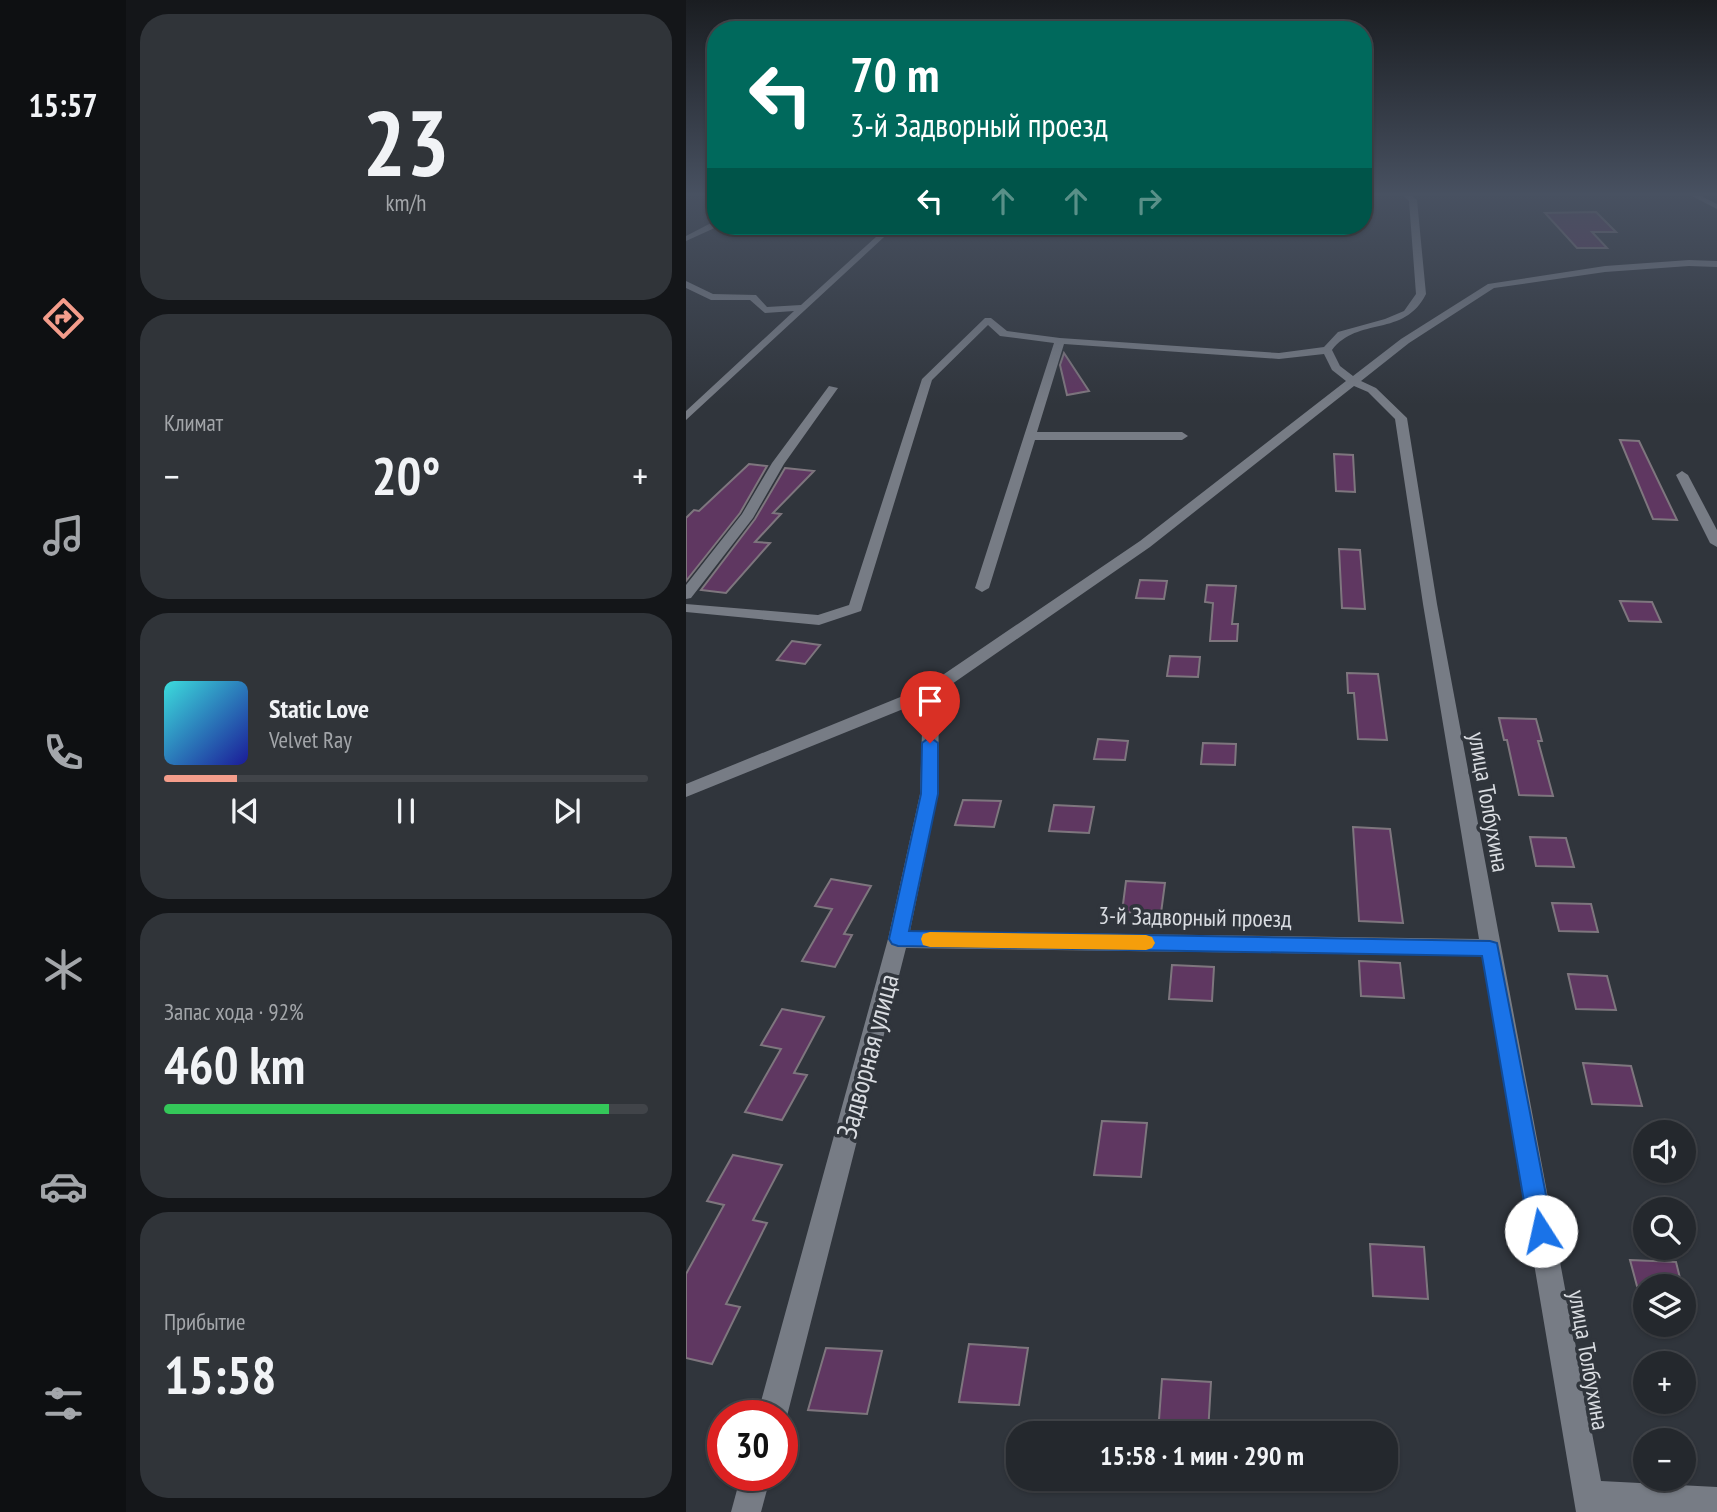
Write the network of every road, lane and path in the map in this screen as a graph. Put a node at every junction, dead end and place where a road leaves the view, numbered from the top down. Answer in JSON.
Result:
{"nodes":[{"id":1,"x":851,"y":265,"type":"edge"},
{"id":2,"x":1418,"y":265,"type":"edge"},
{"id":3,"x":1667,"y":265,"type":"edge"},
{"id":4,"x":686,"y":284,"type":"edge"},
{"id":5,"x":804,"y":308,"type":"junction"},
{"id":6,"x":1060,"y":341,"type":"junction"},
{"id":7,"x":1327,"y":350,"type":"junction"},
{"id":8,"x":1354,"y":382,"type":"junction"},
{"id":9,"x":833,"y":388,"type":"dead end"},
{"id":10,"x":686,"y":417,"type":"edge"},
{"id":11,"x":1030,"y":436,"type":"junction"},
{"id":12,"x":1182,"y":436,"type":"dead end"},
{"id":13,"x":1682,"y":475,"type":"dead end"},
{"id":14,"x":1717,"y":543,"type":"edge"},
{"id":15,"x":982,"y":588,"type":"dead end"},
{"id":16,"x":686,"y":594,"type":"edge"},
{"id":17,"x":686,"y":608,"type":"edge"},
{"id":18,"x":931,"y":691,"type":"junction"},
{"id":19,"x":686,"y":791,"type":"edge"},
{"id":20,"x":898,"y":939,"type":"junction"},
{"id":21,"x":1490,"y":948,"type":"junction"},
{"id":22,"x":776,"y":1400,"type":"edge"},
{"id":23,"x":752,"y":1491,"type":"edge"},
{"id":24,"x":1717,"y":1502,"type":"edge"},
{"id":25,"x":1589,"y":1504,"type":"edge"},
{"id":26,"x":746,"y":1512,"type":"edge"}],
"edges":[{"from":1,"to":5,"type":"street"},
{"from":2,"to":7,"type":"street"},
{"from":3,"to":8,"type":"street"},
{"from":4,"to":5,"type":"street"},
{"from":5,"to":10,"type":"street"},
{"from":6,"to":7,"type":"street"},
{"from":6,"to":11,"type":"street"},
{"from":6,"to":17,"type":"street"},
{"from":7,"to":8,"type":"street","name":"улица Толбухина"},
{"from":8,"to":18,"type":"street"},
{"from":8,"to":21,"type":"street","name":"улица Толбухина"},
{"from":9,"to":16,"type":"street"},
{"from":11,"to":12,"type":"street"},
{"from":11,"to":15,"type":"street"},
{"from":13,"to":14,"type":"street"},
{"from":18,"to":19,"type":"street"},
{"from":18,"to":20,"type":"street","name":"Задворная улица"},
{"from":20,"to":21,"type":"street","name":"3-й Задворный проезд"},
{"from":20,"to":22,"type":"street","name":"Задворная улица"},
{"from":21,"to":25,"type":"street","name":"улица Толбухина"},
{"from":23,"to":26,"type":"street"},
{"from":24,"to":25,"type":"street"}]}
